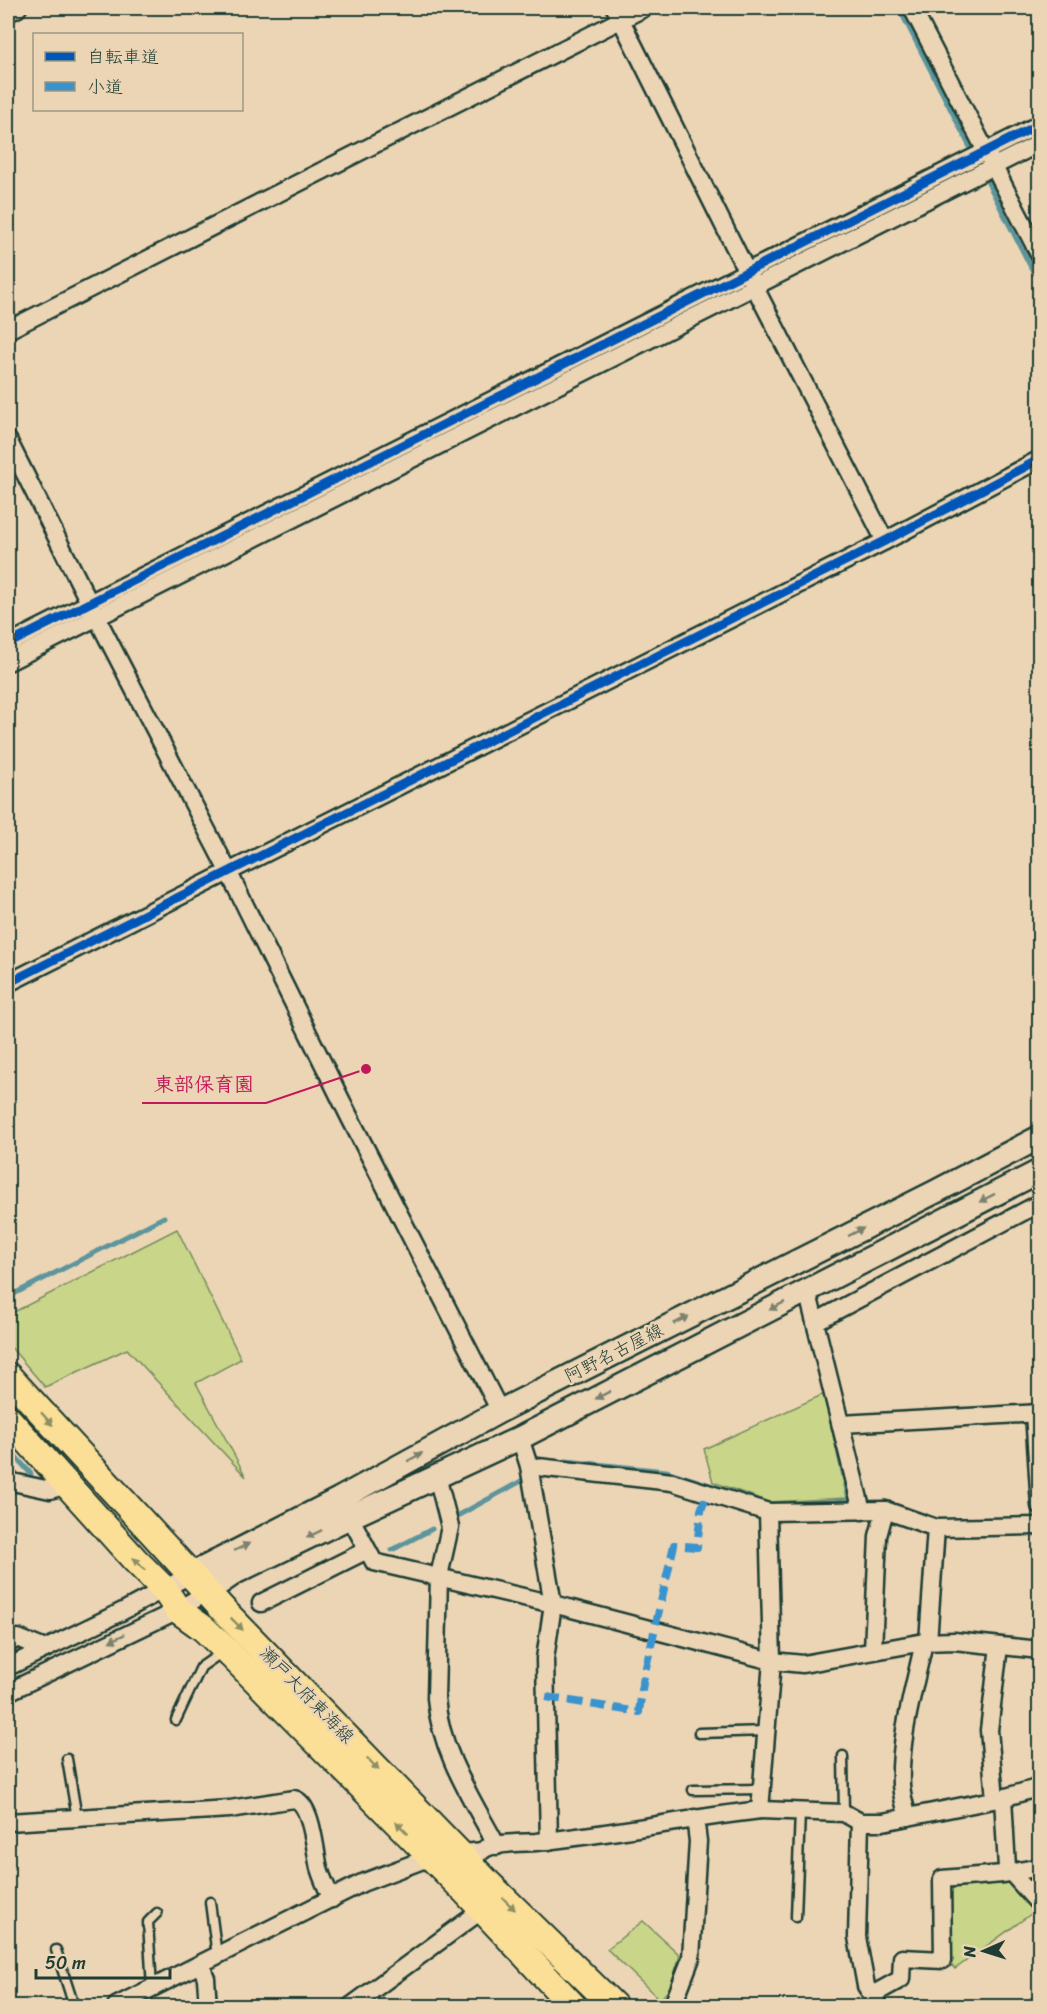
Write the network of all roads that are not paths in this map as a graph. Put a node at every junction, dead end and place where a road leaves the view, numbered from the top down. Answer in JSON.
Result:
{"nodes":[{"id":1,"x":18,"y":8,"type":"edge"},
{"id":2,"x":644,"y":8,"type":"edge"},
{"id":3,"x":912,"y":8,"type":"edge"},
{"id":4,"x":8,"y":13,"type":"edge"},
{"id":5,"x":618,"y":13,"type":"edge"},
{"id":6,"x":1040,"y":124,"type":"edge"},
{"id":7,"x":1040,"y":143,"type":"edge"},
{"id":8,"x":990,"y":159,"type":"junction"},
{"id":9,"x":1040,"y":256,"type":"edge"},
{"id":10,"x":751,"y":279,"type":"junction"},
{"id":11,"x":8,"y":330,"type":"edge"},
{"id":12,"x":8,"y":440,"type":"edge"},
{"id":13,"x":1040,"y":459,"type":"edge"},
{"id":14,"x":885,"y":541,"type":"junction"},
{"id":15,"x":93,"y":610,"type":"junction"},
{"id":16,"x":8,"y":644,"type":"edge"},
{"id":17,"x":8,"y":662,"type":"edge"},
{"id":18,"x":228,"y":871,"type":"junction"},
{"id":19,"x":8,"y":983,"type":"edge"},
{"id":20,"x":1040,"y":1137,"type":"edge"},
{"id":21,"x":1040,"y":1171,"type":"edge"},
{"id":22,"x":1040,"y":1203,"type":"edge"},
{"id":23,"x":807,"y":1290,"type":"junction"},
{"id":24,"x":815,"y":1322,"type":"junction"},
{"id":25,"x":8,"y":1376,"type":"edge"},
{"id":26,"x":500,"y":1411,"type":"junction"},
{"id":27,"x":1037,"y":1413,"type":"edge"},
{"id":28,"x":8,"y":1419,"type":"edge"},
{"id":29,"x":841,"y":1424,"type":"junction"},
{"id":30,"x":520,"y":1438,"type":"junction"},
{"id":31,"x":529,"y":1466,"type":"junction"},
{"id":32,"x":438,"y":1476,"type":"junction"},
{"id":33,"x":8,"y":1481,"type":"edge"},
{"id":34,"x":67,"y":1485,"type":"junction"},
{"id":35,"x":1040,"y":1506,"type":"edge"},
{"id":36,"x":885,"y":1510,"type":"junction"},
{"id":37,"x":862,"y":1511,"type":"junction"},
{"id":38,"x":768,"y":1512,"type":"junction"},
{"id":39,"x":350,"y":1517,"type":"junction"},
{"id":40,"x":1040,"y":1526,"type":"edge"},
{"id":41,"x":936,"y":1528,"type":"junction"},
{"id":42,"x":367,"y":1550,"type":"junction"},
{"id":43,"x":439,"y":1576,"type":"junction"},
{"id":44,"x":198,"y":1583,"type":"junction"},
{"id":45,"x":164,"y":1589,"type":"junction"},
{"id":46,"x":261,"y":1603,"type":"dead end"},
{"id":47,"x":553,"y":1604,"type":"junction"},
{"id":48,"x":178,"y":1610,"type":"junction"},
{"id":49,"x":926,"y":1642,"type":"junction"},
{"id":50,"x":8,"y":1643,"type":"edge"},
{"id":51,"x":999,"y":1646,"type":"junction"},
{"id":52,"x":45,"y":1649,"type":"junction"},
{"id":53,"x":226,"y":1650,"type":"junction"},
{"id":54,"x":873,"y":1650,"type":"junction"},
{"id":55,"x":1040,"y":1650,"type":"edge"},
{"id":56,"x":772,"y":1661,"type":"junction"},
{"id":57,"x":8,"y":1667,"type":"edge"},
{"id":58,"x":8,"y":1692,"type":"edge"},
{"id":59,"x":176,"y":1720,"type":"dead end"},
{"id":60,"x":767,"y":1731,"type":"junction"},
{"id":61,"x":699,"y":1733,"type":"dead end"},
{"id":62,"x":843,"y":1756,"type":"dead end"},
{"id":63,"x":67,"y":1759,"type":"dead end"},
{"id":64,"x":1040,"y":1787,"type":"edge"},
{"id":65,"x":762,"y":1789,"type":"junction"},
{"id":66,"x":693,"y":1790,"type":"dead end"},
{"id":67,"x":999,"y":1798,"type":"junction"},
{"id":68,"x":760,"y":1810,"type":"junction"},
{"id":69,"x":800,"y":1812,"type":"junction"},
{"id":70,"x":844,"y":1813,"type":"junction"},
{"id":71,"x":908,"y":1817,"type":"junction"},
{"id":72,"x":77,"y":1818,"type":"junction"},
{"id":73,"x":695,"y":1818,"type":"junction"},
{"id":74,"x":8,"y":1822,"type":"edge"},
{"id":75,"x":860,"y":1822,"type":"junction"},
{"id":76,"x":549,"y":1841,"type":"junction"},
{"id":77,"x":496,"y":1846,"type":"junction"},
{"id":78,"x":458,"y":1853,"type":"junction"},
{"id":79,"x":431,"y":1857,"type":"junction"},
{"id":80,"x":1040,"y":1867,"type":"edge"},
{"id":81,"x":1012,"y":1873,"type":"junction"},
{"id":82,"x":332,"y":1899,"type":"junction"},
{"id":83,"x":210,"y":1902,"type":"dead end"},
{"id":84,"x":1040,"y":1905,"type":"edge"},
{"id":85,"x":482,"y":1910,"type":"junction"},
{"id":86,"x":157,"y":1914,"type":"dead end"},
{"id":87,"x":796,"y":1917,"type":"dead end"},
{"id":88,"x":56,"y":1950,"type":"dead end"},
{"id":89,"x":217,"y":1956,"type":"junction"},
{"id":90,"x":201,"y":1965,"type":"junction"},
{"id":91,"x":152,"y":1989,"type":"junction"},
{"id":92,"x":876,"y":2001,"type":"edge"},
{"id":93,"x":74,"y":2007,"type":"edge"},
{"id":94,"x":116,"y":2007,"type":"edge"},
{"id":95,"x":208,"y":2007,"type":"edge"},
{"id":96,"x":351,"y":2007,"type":"edge"},
{"id":97,"x":573,"y":2007,"type":"edge"},
{"id":98,"x":614,"y":2007,"type":"edge"},
{"id":99,"x":670,"y":2007,"type":"edge"}],
"edges":[{"from":1,"to":4,"type":"street"},
{"from":2,"to":5,"type":"street"},
{"from":3,"to":8,"type":"street"},
{"from":5,"to":10,"type":"street"},
{"from":5,"to":11,"type":"street"},
{"from":6,"to":8,"type":"street"},
{"from":7,"to":8,"type":"street"},
{"from":8,"to":9,"type":"street"},
{"from":8,"to":10,"type":"street"},
{"from":10,"to":14,"type":"street"},
{"from":10,"to":15,"type":"street"},
{"from":12,"to":15,"type":"street"},
{"from":13,"to":14,"type":"street"},
{"from":14,"to":18,"type":"street"},
{"from":15,"to":16,"type":"street"},
{"from":15,"to":17,"type":"street"},
{"from":15,"to":18,"type":"street"},
{"from":18,"to":19,"type":"street"},
{"from":18,"to":26,"type":"street"},
{"from":26,"to":20,"type":"main road","name":"阿野名古屋線","one_way":true},
{"from":21,"to":23,"type":"main road","name":"阿野名古屋線","one_way":true},
{"from":22,"to":24,"type":"street"},
{"from":23,"to":24,"type":"street"},
{"from":23,"to":30,"type":"main road","name":"阿野名古屋線","one_way":true},
{"from":24,"to":29,"type":"street"},
{"from":25,"to":44,"type":"main road","name":"瀬戸大府東海線","one_way":true},
{"from":44,"to":26,"type":"main road","name":"阿野名古屋線","one_way":true},
{"from":27,"to":29,"type":"street"},
{"from":27,"to":35,"type":"street"},
{"from":28,"to":34,"type":"main road","name":"瀬戸大府東海線"},
{"from":29,"to":37,"type":"street"},
{"from":30,"to":31,"type":"street"},
{"from":30,"to":32,"type":"main road","name":"阿野名古屋線"},
{"from":31,"to":38,"type":"street"},
{"from":31,"to":47,"type":"street"},
{"from":32,"to":39,"type":"main road","name":"阿野名古屋線"},
{"from":32,"to":43,"type":"street"},
{"from":33,"to":34,"type":"street"},
{"from":45,"to":34,"type":"main road","name":"瀬戸大府東海線","one_way":true},
{"from":36,"to":37,"type":"street"},
{"from":36,"to":41,"type":"street"},
{"from":36,"to":54,"type":"street"},
{"from":37,"to":38,"type":"street"},
{"from":38,"to":56,"type":"street"},
{"from":39,"to":42,"type":"street"},
{"from":39,"to":44,"type":"main road","name":"阿野名古屋線","one_way":true},
{"from":40,"to":41,"type":"street"},
{"from":41,"to":49,"type":"street"},
{"from":42,"to":43,"type":"street"},
{"from":42,"to":46,"type":"street"},
{"from":43,"to":47,"type":"street"},
{"from":43,"to":77,"type":"street"},
{"from":44,"to":45,"type":"street"},
{"from":44,"to":48,"type":"street"},
{"from":44,"to":78,"type":"main road","name":"瀬戸大府東海線","one_way":true},
{"from":45,"to":48,"type":"main road","name":"瀬戸大府東海線"},
{"from":45,"to":52,"type":"street"},
{"from":47,"to":56,"type":"street"},
{"from":47,"to":76,"type":"street"},
{"from":48,"to":53,"type":"main road","name":"瀬戸大府東海線"},
{"from":48,"to":58,"type":"street","one_way":true},
{"from":49,"to":51,"type":"street"},
{"from":49,"to":54,"type":"street"},
{"from":49,"to":71,"type":"street"},
{"from":50,"to":52,"type":"street"},
{"from":51,"to":55,"type":"street"},
{"from":51,"to":67,"type":"street"},
{"from":52,"to":57,"type":"street"},
{"from":53,"to":59,"type":"lane"},
{"from":79,"to":53,"type":"main road","name":"瀬戸大府東海線","one_way":true},
{"from":54,"to":56,"type":"street"},
{"from":56,"to":60,"type":"street"},
{"from":60,"to":61,"type":"lane"},
{"from":60,"to":65,"type":"street"},
{"from":62,"to":70,"type":"lane"},
{"from":63,"to":72,"type":"lane"},
{"from":64,"to":67,"type":"street"},
{"from":65,"to":66,"type":"lane"},
{"from":65,"to":68,"type":"street"},
{"from":67,"to":71,"type":"street"},
{"from":67,"to":81,"type":"street"},
{"from":68,"to":69,"type":"street"},
{"from":68,"to":73,"type":"street"},
{"from":69,"to":70,"type":"street"},
{"from":69,"to":87,"type":"lane"},
{"from":70,"to":75,"type":"street"},
{"from":71,"to":75,"type":"street"},
{"from":72,"to":74,"type":"street"},
{"from":72,"to":82,"type":"street"},
{"from":73,"to":76,"type":"street"},
{"from":73,"to":99,"type":"street"},
{"from":75,"to":92,"type":"street"},
{"from":76,"to":77,"type":"street"},
{"from":77,"to":78,"type":"street"},
{"from":78,"to":79,"type":"street"},
{"from":78,"to":98,"type":"main road","name":"瀬戸大府東海線","one_way":true},
{"from":79,"to":82,"type":"street"},
{"from":79,"to":85,"type":"main road","name":"瀬戸大府東海線"},
{"from":80,"to":81,"type":"street"},
{"from":81,"to":84,"type":"street"},
{"from":81,"to":92,"type":"street"},
{"from":82,"to":89,"type":"street"},
{"from":83,"to":89,"type":"lane"},
{"from":85,"to":96,"type":"street"},
{"from":85,"to":97,"type":"main road","name":"瀬戸大府東海線"},
{"from":86,"to":91,"type":"lane"},
{"from":88,"to":93,"type":"lane"},
{"from":89,"to":90,"type":"street"},
{"from":90,"to":91,"type":"street"},
{"from":90,"to":95,"type":"street"},
{"from":91,"to":94,"type":"street"}]}
